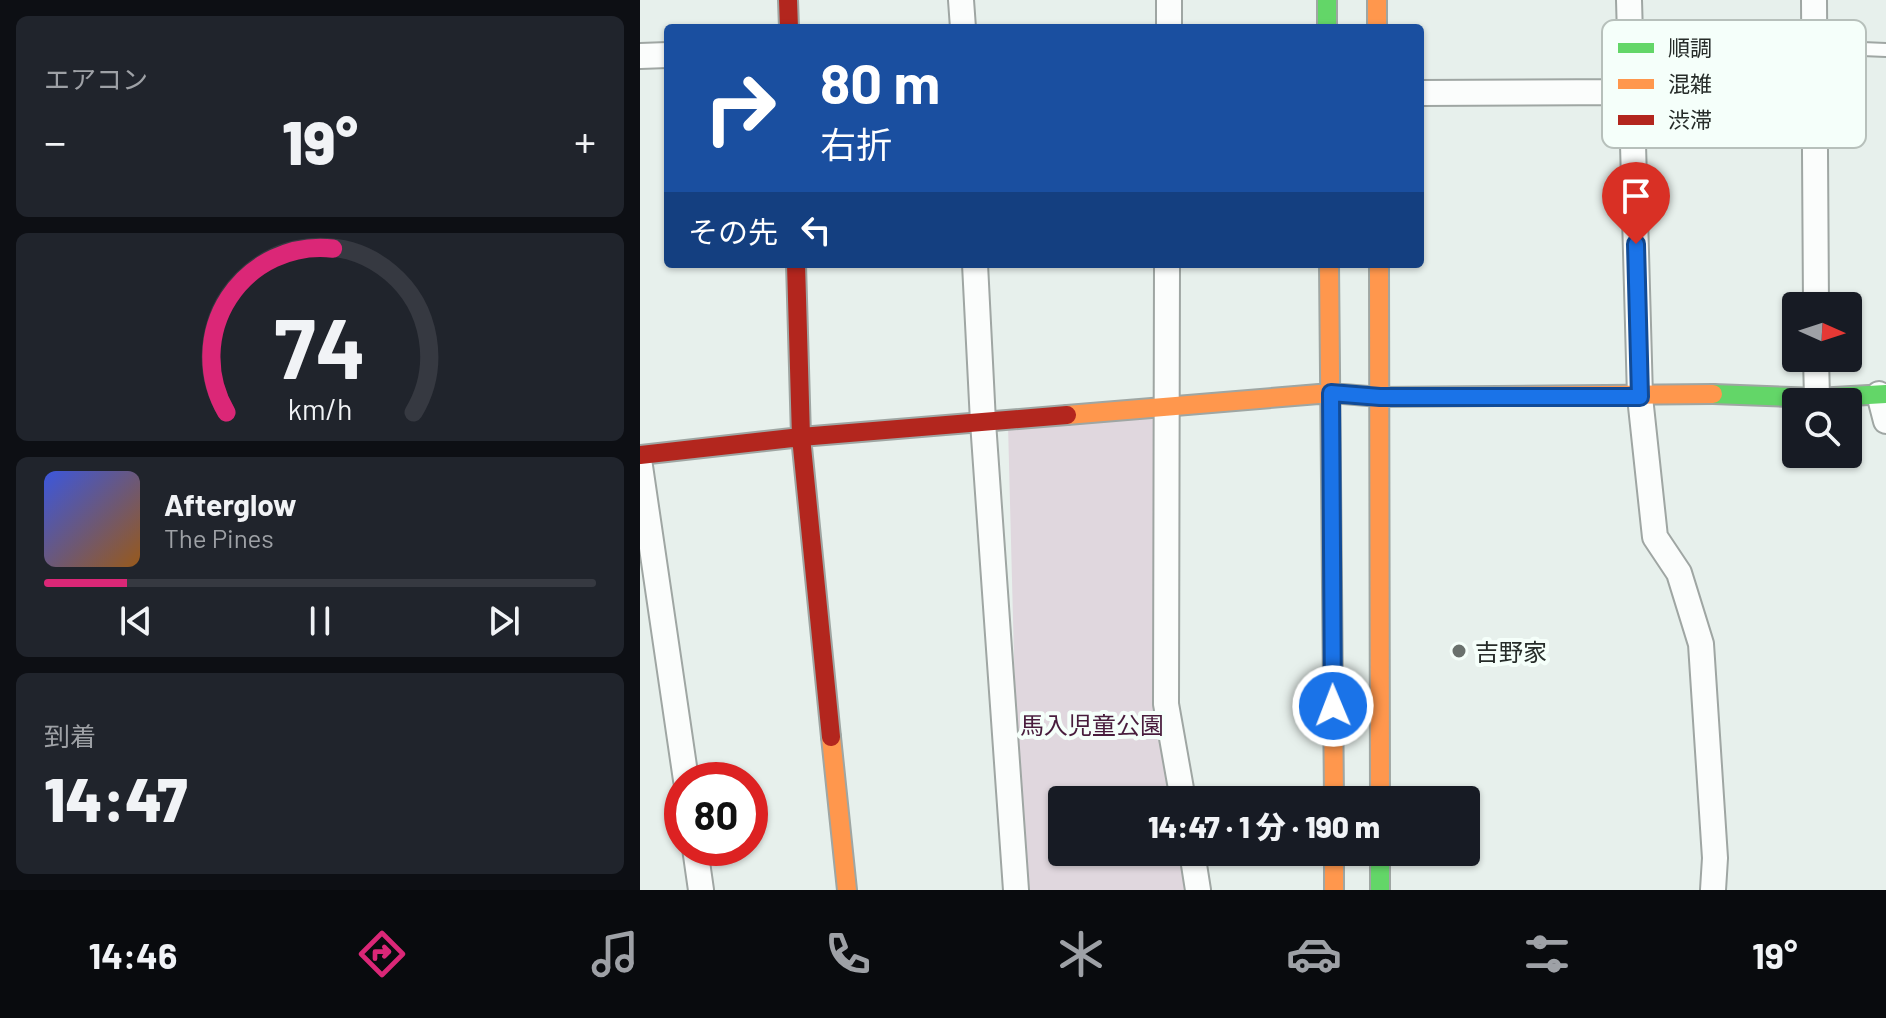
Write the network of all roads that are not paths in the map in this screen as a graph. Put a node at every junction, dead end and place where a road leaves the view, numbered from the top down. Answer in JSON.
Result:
{"nodes":[{"id":1,"x":788,"y":0,"type":"edge"},
{"id":2,"x":961,"y":0,"type":"edge"},
{"id":3,"x":1169,"y":0,"type":"edge"},
{"id":4,"x":1327,"y":0,"type":"edge"},
{"id":5,"x":1377,"y":0,"type":"edge"},
{"id":6,"x":1629,"y":0,"type":"edge"},
{"id":7,"x":1814,"y":0,"type":"edge"},
{"id":8,"x":1630,"y":20,"type":"edge"},
{"id":9,"x":1814,"y":20,"type":"edge"},
{"id":10,"x":789,"y":24,"type":"edge"},
{"id":11,"x":963,"y":24,"type":"edge"},
{"id":12,"x":1169,"y":24,"type":"edge"},
{"id":13,"x":1327,"y":24,"type":"edge"},
{"id":14,"x":1377,"y":24,"type":"edge"},
{"id":15,"x":1866,"y":49,"type":"edge"},
{"id":16,"x":1886,"y":50,"type":"edge"},
{"id":17,"x":664,"y":55,"type":"edge"},
{"id":18,"x":640,"y":56,"type":"edge"},
{"id":19,"x":1602,"y":92,"type":"edge"},
{"id":20,"x":1424,"y":93,"type":"edge"},
{"id":21,"x":1633,"y":148,"type":"edge"},
{"id":22,"x":1815,"y":148,"type":"edge"},
{"id":23,"x":796,"y":268,"type":"edge"},
{"id":24,"x":975,"y":268,"type":"edge"},
{"id":25,"x":1167,"y":268,"type":"edge"},
{"id":26,"x":1329,"y":268,"type":"edge"},
{"id":27,"x":1379,"y":268,"type":"edge"},
{"id":28,"x":1816,"y":292,"type":"edge"},
{"id":29,"x":1331,"y":393,"type":"junction"},
{"id":30,"x":1882,"y":394,"type":"edge"},
{"id":31,"x":1862,"y":395,"type":"edge"},
{"id":32,"x":1782,"y":396,"type":"edge"},
{"id":33,"x":1380,"y":397,"type":"junction"},
{"id":34,"x":1640,"y":397,"type":"junction"},
{"id":35,"x":1167,"y":406,"type":"junction"},
{"id":36,"x":1886,"y":421,"type":"edge"},
{"id":37,"x":983,"y":422,"type":"junction"},
{"id":38,"x":801,"y":437,"type":"junction"},
{"id":39,"x":640,"y":455,"type":"edge"},
{"id":40,"x":640,"y":466,"type":"edge"},
{"id":41,"x":683,"y":762,"type":"edge"},
{"id":42,"x":1181,"y":786,"type":"edge"},
{"id":43,"x":1334,"y":786,"type":"edge"},
{"id":44,"x":1380,"y":786,"type":"edge"},
{"id":45,"x":698,"y":866,"type":"edge"},
{"id":46,"x":1194,"y":866,"type":"edge"},
{"id":47,"x":1334,"y":866,"type":"edge"},
{"id":48,"x":1380,"y":866,"type":"edge"},
{"id":49,"x":701,"y":890,"type":"edge"},
{"id":50,"x":847,"y":890,"type":"edge"},
{"id":51,"x":1016,"y":890,"type":"edge"},
{"id":52,"x":1198,"y":890,"type":"edge"},
{"id":53,"x":1334,"y":890,"type":"edge"},
{"id":54,"x":1380,"y":890,"type":"edge"},
{"id":55,"x":1713,"y":890,"type":"edge"}],
"edges":[{"from":1,"to":10,"type":"main road"},
{"from":2,"to":11,"type":"street"},
{"from":3,"to":12,"type":"street"},
{"from":4,"to":13,"type":"main road"},
{"from":5,"to":14,"type":"main road"},
{"from":6,"to":8,"type":"street"},
{"from":7,"to":9,"type":"street"},
{"from":15,"to":16,"type":"lane"},
{"from":17,"to":18,"type":"street"},
{"from":19,"to":20,"type":"street"},
{"from":21,"to":34,"type":"street"},
{"from":22,"to":28,"type":"street"},
{"from":23,"to":38,"type":"main road"},
{"from":24,"to":37,"type":"street"},
{"from":25,"to":35,"type":"street"},
{"from":26,"to":29,"type":"main road"},
{"from":27,"to":33,"type":"main road"},
{"from":29,"to":33,"type":"main road"},
{"from":29,"to":35,"type":"main road"},
{"from":29,"to":43,"type":"main road"},
{"from":30,"to":31,"type":"main road"},
{"from":30,"to":36,"type":"street"},
{"from":32,"to":34,"type":"main road"},
{"from":33,"to":34,"type":"main road"},
{"from":33,"to":44,"type":"main road"},
{"from":34,"to":55,"type":"street"},
{"from":35,"to":37,"type":"main road"},
{"from":35,"to":42,"type":"street"},
{"from":37,"to":38,"type":"main road"},
{"from":37,"to":51,"type":"street"},
{"from":38,"to":39,"type":"main road"},
{"from":38,"to":50,"type":"main road"},
{"from":40,"to":41,"type":"street"},
{"from":45,"to":49,"type":"street"},
{"from":46,"to":52,"type":"street"},
{"from":47,"to":53,"type":"main road"},
{"from":48,"to":54,"type":"main road"}]}
